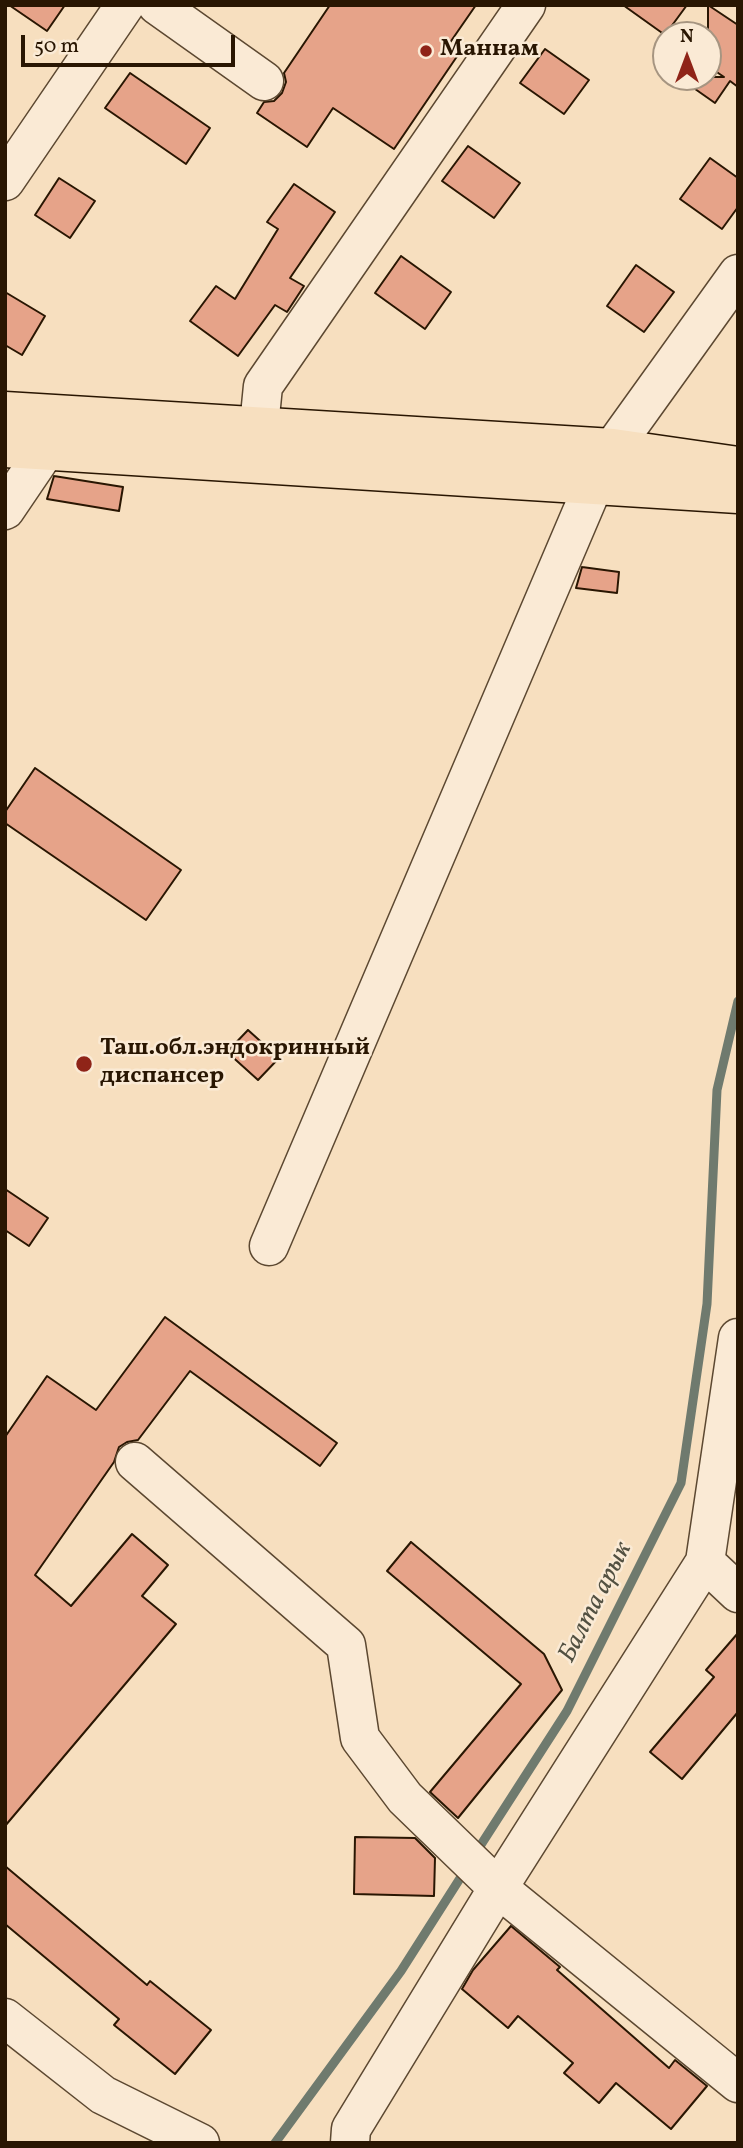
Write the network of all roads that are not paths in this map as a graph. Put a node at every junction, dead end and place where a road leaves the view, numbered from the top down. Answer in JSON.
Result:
{"nodes":[{"id":1,"x":125,"y":5,"type":"edge"},
{"id":2,"x":157,"y":5,"type":"edge"},
{"id":3,"x":526,"y":5,"type":"edge"},
{"id":4,"x":264,"y":81,"type":"dead end"},
{"id":5,"x":5,"y":181,"type":"edge"},
{"id":6,"x":731,"y":287,"type":"edge"},
{"id":7,"x":5,"y":411,"type":"edge"},
{"id":8,"x":258,"y":425,"type":"junction"},
{"id":9,"x":5,"y":448,"type":"edge"},
{"id":10,"x":613,"y":448,"type":"junction"},
{"id":11,"x":45,"y":451,"type":"junction"},
{"id":12,"x":738,"y":466,"type":"edge"},
{"id":13,"x":593,"y":486,"type":"junction"},
{"id":14,"x":738,"y":494,"type":"edge"},
{"id":15,"x":5,"y":510,"type":"edge"},
{"id":16,"x":268,"y":1246,"type":"dead end"},
{"id":17,"x":736,"y":1358,"type":"edge"},
{"id":18,"x":135,"y":1462,"type":"dead end"},
{"id":19,"x":705,"y":1562,"type":"junction"},
{"id":20,"x":738,"y":1592,"type":"edge"},
{"id":21,"x":498,"y":1888,"type":"junction"},
{"id":22,"x":5,"y":2018,"type":"edge"},
{"id":23,"x":738,"y":2083,"type":"edge"},
{"id":24,"x":200,"y":2143,"type":"edge"},
{"id":25,"x":350,"y":2143,"type":"edge"}],
"edges":[{"from":1,"to":5,"type":"street"},
{"from":2,"to":4,"type":"street"},
{"from":3,"to":8,"type":"street"},
{"from":6,"to":10,"type":"street"},
{"from":7,"to":8,"type":"main road"},
{"from":8,"to":10,"type":"main road"},
{"from":9,"to":11,"type":"main road"},
{"from":10,"to":12,"type":"main road"},
{"from":10,"to":13,"type":"street"},
{"from":11,"to":13,"type":"main road"},
{"from":11,"to":15,"type":"street"},
{"from":13,"to":14,"type":"main road"},
{"from":13,"to":16,"type":"street"},
{"from":17,"to":19,"type":"street"},
{"from":18,"to":21,"type":"street"},
{"from":19,"to":20,"type":"street"},
{"from":19,"to":21,"type":"street"},
{"from":21,"to":23,"type":"street"},
{"from":21,"to":25,"type":"street"},
{"from":22,"to":24,"type":"street"}]}
